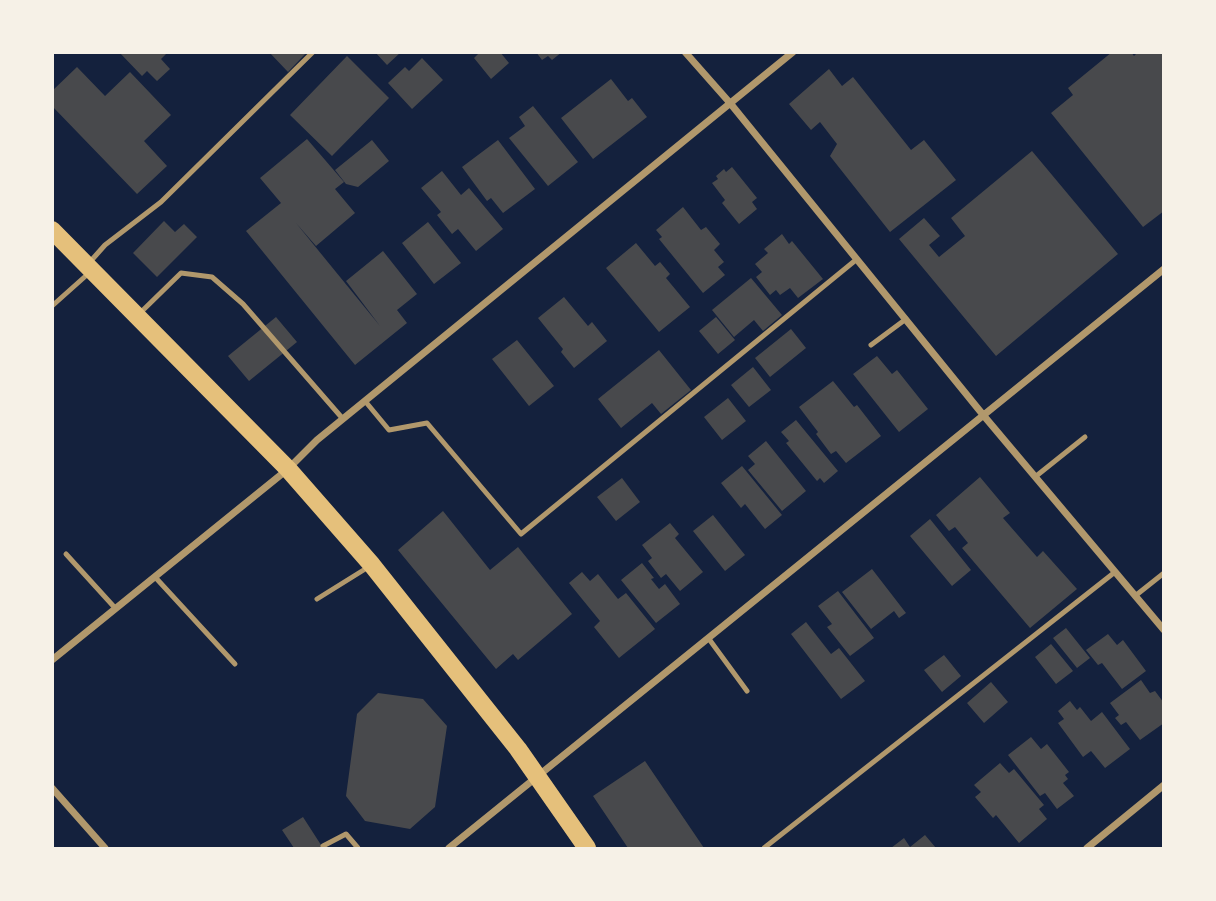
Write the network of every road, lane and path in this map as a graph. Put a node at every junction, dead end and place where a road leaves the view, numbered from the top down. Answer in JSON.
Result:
{"nodes":[{"id":1,"x":313,"y":52,"type":"edge"},
{"id":2,"x":685,"y":52,"type":"edge"},
{"id":3,"x":793,"y":52,"type":"edge"},
{"id":4,"x":730,"y":103,"type":"junction"},
{"id":5,"x":52,"y":230,"type":"edge"},
{"id":6,"x":857,"y":259,"type":"junction"},
{"id":7,"x":89,"y":268,"type":"junction"},
{"id":8,"x":1164,"y":270,"type":"edge"},
{"id":9,"x":52,"y":306,"type":"edge"},
{"id":10,"x":137,"y":316,"type":"junction"},
{"id":11,"x":906,"y":319,"type":"junction"},
{"id":12,"x":871,"y":345,"type":"dead end"},
{"id":13,"x":365,"y":401,"type":"junction"},
{"id":14,"x":984,"y":416,"type":"junction"},
{"id":15,"x":343,"y":419,"type":"junction"},
{"id":16,"x":1085,"y":438,"type":"dead end"},
{"id":17,"x":288,"y":469,"type":"junction"},
{"id":18,"x":1035,"y":477,"type":"junction"},
{"id":19,"x":66,"y":554,"type":"dead end"},
{"id":20,"x":372,"y":565,"type":"junction"},
{"id":21,"x":1115,"y":572,"type":"junction"},
{"id":22,"x":1164,"y":573,"type":"edge"},
{"id":23,"x":155,"y":577,"type":"junction"},
{"id":24,"x":1135,"y":596,"type":"junction"},
{"id":25,"x":317,"y":599,"type":"dead end"},
{"id":26,"x":116,"y":609,"type":"junction"},
{"id":27,"x":1164,"y":630,"type":"edge"},
{"id":28,"x":709,"y":639,"type":"junction"},
{"id":29,"x":52,"y":660,"type":"edge"},
{"id":30,"x":235,"y":664,"type":"dead end"},
{"id":31,"x":747,"y":691,"type":"dead end"},
{"id":32,"x":538,"y":778,"type":"junction"},
{"id":33,"x":1164,"y":785,"type":"edge"},
{"id":34,"x":52,"y":789,"type":"edge"},
{"id":35,"x":324,"y":846,"type":"dead end"},
{"id":36,"x":105,"y":849,"type":"edge"},
{"id":37,"x":358,"y":849,"type":"edge"},
{"id":38,"x":449,"y":849,"type":"edge"},
{"id":39,"x":587,"y":849,"type":"edge"},
{"id":40,"x":764,"y":849,"type":"edge"},
{"id":41,"x":1087,"y":849,"type":"edge"}],
"edges":[{"from":1,"to":7,"type":"lane"},
{"from":2,"to":4,"type":"street"},
{"from":3,"to":4,"type":"street"},
{"from":4,"to":6,"type":"street"},
{"from":4,"to":13,"type":"street"},
{"from":5,"to":7,"type":"main road"},
{"from":6,"to":11,"type":"street"},
{"from":6,"to":13,"type":"lane"},
{"from":7,"to":9,"type":"lane"},
{"from":7,"to":10,"type":"main road"},
{"from":8,"to":14,"type":"street"},
{"from":10,"to":15,"type":"lane"},
{"from":10,"to":17,"type":"main road"},
{"from":11,"to":12,"type":"lane"},
{"from":11,"to":14,"type":"street"},
{"from":13,"to":15,"type":"street"},
{"from":14,"to":18,"type":"street"},
{"from":14,"to":28,"type":"street"},
{"from":15,"to":17,"type":"street"},
{"from":16,"to":18,"type":"lane"},
{"from":17,"to":20,"type":"main road"},
{"from":17,"to":23,"type":"street"},
{"from":18,"to":21,"type":"street"},
{"from":19,"to":26,"type":"lane"},
{"from":20,"to":25,"type":"lane"},
{"from":20,"to":32,"type":"main road"},
{"from":21,"to":24,"type":"street"},
{"from":21,"to":40,"type":"lane"},
{"from":22,"to":24,"type":"lane"},
{"from":23,"to":26,"type":"street"},
{"from":23,"to":30,"type":"lane"},
{"from":24,"to":27,"type":"street"},
{"from":26,"to":29,"type":"street"},
{"from":28,"to":31,"type":"lane"},
{"from":28,"to":32,"type":"street"},
{"from":32,"to":38,"type":"street"},
{"from":32,"to":39,"type":"main road"},
{"from":33,"to":41,"type":"street"},
{"from":34,"to":36,"type":"street"},
{"from":35,"to":37,"type":"lane"}]}
